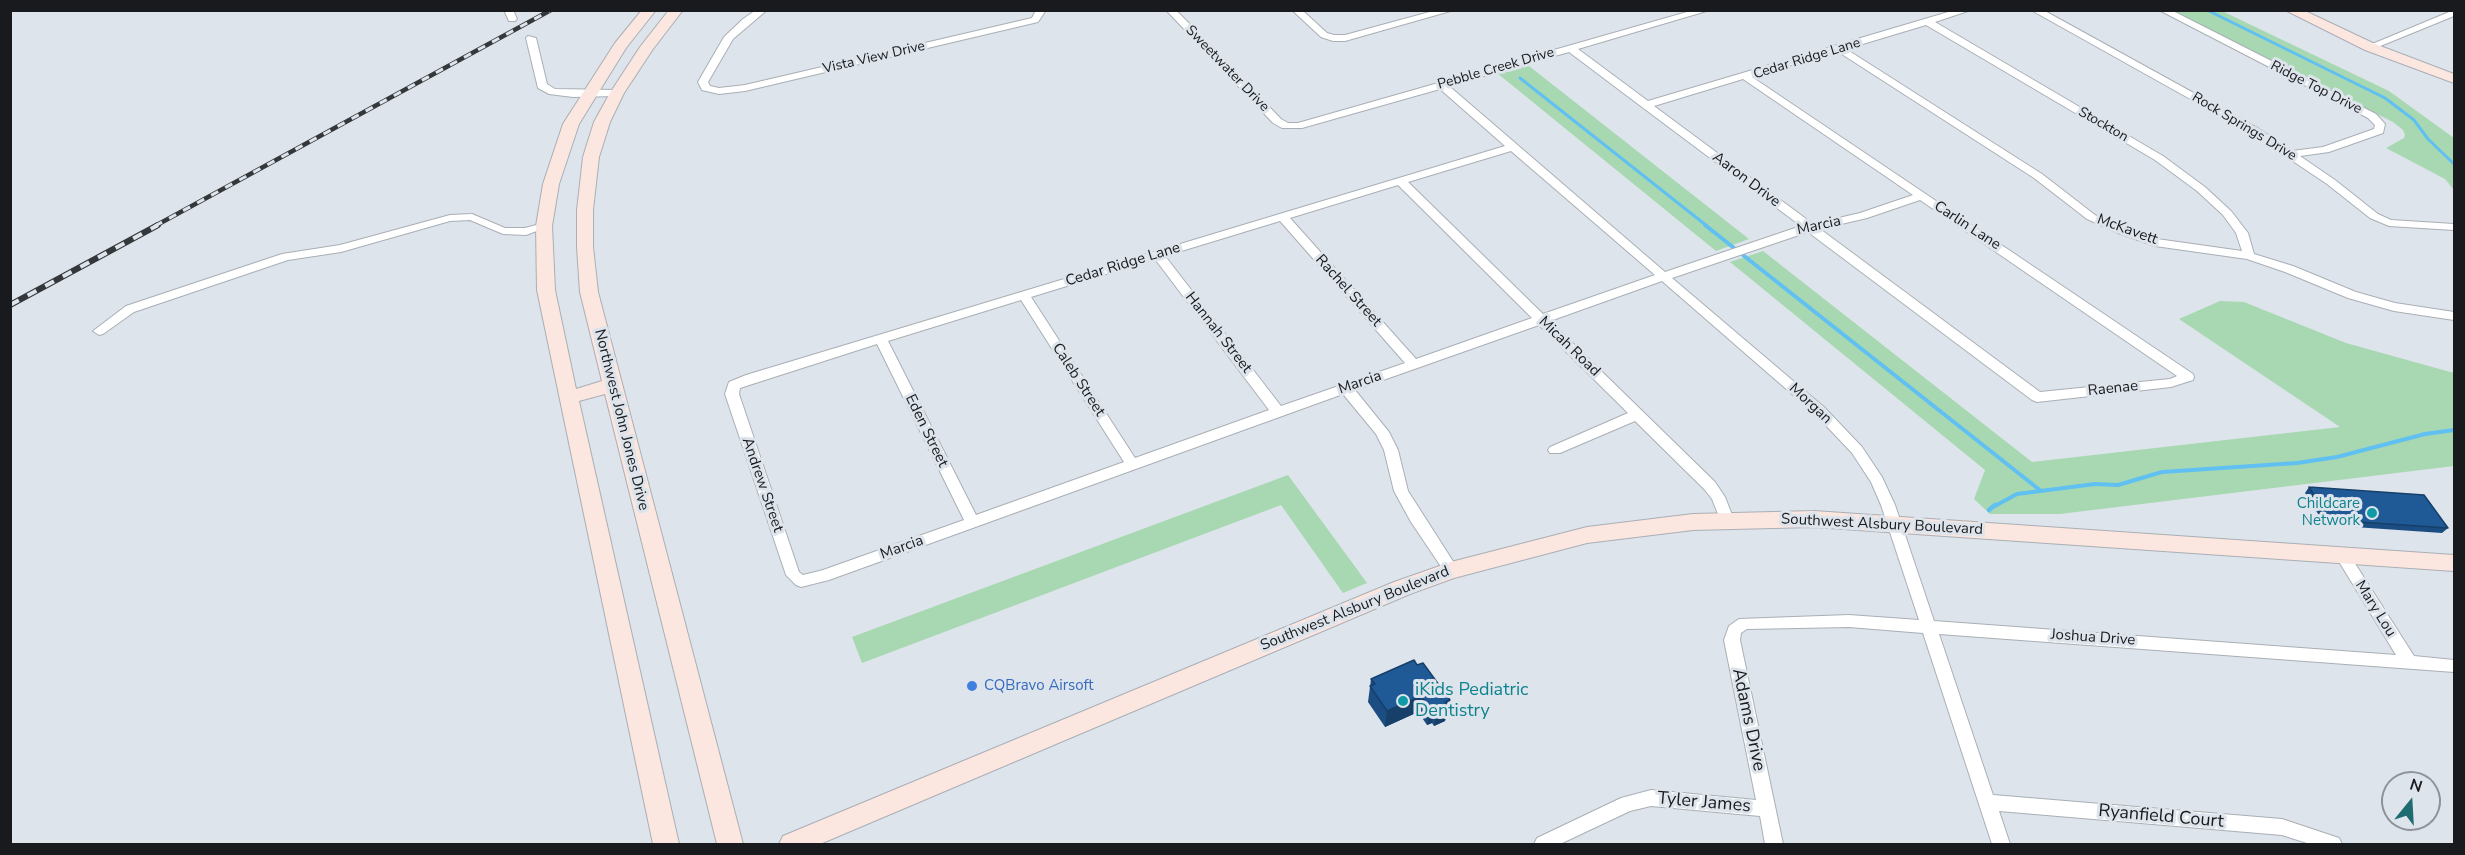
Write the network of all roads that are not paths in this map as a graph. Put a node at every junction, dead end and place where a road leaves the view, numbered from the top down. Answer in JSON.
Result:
{"nodes":[{"id":1,"x":650,"y":10,"type":"edge"},
{"id":2,"x":677,"y":10,"type":"edge"},
{"id":3,"x":763,"y":10,"type":"edge"},
{"id":4,"x":1170,"y":10,"type":"edge"},
{"id":5,"x":1296,"y":10,"type":"edge"},
{"id":6,"x":1450,"y":10,"type":"edge"},
{"id":7,"x":1706,"y":10,"type":"edge"},
{"id":8,"x":1967,"y":10,"type":"edge"},
{"id":9,"x":2035,"y":10,"type":"edge"},
{"id":10,"x":2163,"y":10,"type":"edge"},
{"id":11,"x":2291,"y":10,"type":"edge"},
{"id":12,"x":1041,"y":13,"type":"edge"},
{"id":13,"x":1426,"y":13,"type":"edge"},
{"id":14,"x":2454,"y":13,"type":"edge"},
{"id":15,"x":1680,"y":14,"type":"edge"},
{"id":16,"x":1929,"y":23,"type":"junction"},
{"id":17,"x":531,"y":38,"type":"dead end"},
{"id":18,"x":2370,"y":47,"type":"junction"},
{"id":19,"x":1570,"y":48,"type":"junction"},
{"id":20,"x":1840,"y":49,"type":"junction"},
{"id":21,"x":1746,"y":77,"type":"junction"},
{"id":22,"x":2454,"y":79,"type":"edge"},
{"id":23,"x":1441,"y":85,"type":"junction"},
{"id":24,"x":590,"y":93,"type":"junction"},
{"id":25,"x":617,"y":93,"type":"junction"},
{"id":26,"x":1646,"y":105,"type":"junction"},
{"id":27,"x":1286,"y":126,"type":"joint"},
{"id":28,"x":1512,"y":147,"type":"junction"},
{"id":29,"x":2292,"y":154,"type":"junction"},
{"id":30,"x":1400,"y":181,"type":"junction"},
{"id":31,"x":1922,"y":196,"type":"junction"},
{"id":32,"x":1283,"y":217,"type":"junction"},
{"id":33,"x":544,"y":226,"type":"junction"},
{"id":34,"x":1810,"y":227,"type":"junction"},
{"id":35,"x":2454,"y":227,"type":"edge"},
{"id":36,"x":1157,"y":254,"type":"junction"},
{"id":37,"x":2249,"y":256,"type":"junction"},
{"id":38,"x":1663,"y":276,"type":"junction"},
{"id":39,"x":1024,"y":296,"type":"junction"},
{"id":40,"x":2454,"y":316,"type":"edge"},
{"id":41,"x":1541,"y":319,"type":"junction"},
{"id":42,"x":99,"y":331,"type":"dead end"},
{"id":43,"x":881,"y":339,"type":"junction"},
{"id":44,"x":1413,"y":364,"type":"junction"},
{"id":45,"x":2188,"y":377,"type":"joint"},
{"id":46,"x":612,"y":385,"type":"junction"},
{"id":47,"x":734,"y":385,"type":"joint"},
{"id":48,"x":1346,"y":388,"type":"junction"},
{"id":49,"x":2037,"y":397,"type":"joint"},
{"id":50,"x":568,"y":398,"type":"junction"},
{"id":51,"x":1278,"y":412,"type":"junction"},
{"id":52,"x":1638,"y":414,"type":"junction"},
{"id":53,"x":1555,"y":450,"type":"dead end"},
{"id":54,"x":1132,"y":464,"type":"junction"},
{"id":55,"x":1727,"y":520,"type":"junction"},
{"id":56,"x":972,"y":522,"type":"junction"},
{"id":57,"x":1894,"y":524,"type":"junction"},
{"id":58,"x":2342,"y":555,"type":"junction"},
{"id":59,"x":2454,"y":563,"type":"edge"},
{"id":60,"x":1451,"y":570,"type":"junction"},
{"id":61,"x":801,"y":581,"type":"joint"},
{"id":62,"x":1928,"y":626,"type":"junction"},
{"id":63,"x":1734,"y":630,"type":"joint"},
{"id":64,"x":2409,"y":662,"type":"junction"},
{"id":65,"x":2454,"y":666,"type":"edge"},
{"id":66,"x":1987,"y":802,"type":"junction"},
{"id":67,"x":1766,"y":809,"type":"junction"},
{"id":68,"x":666,"y":844,"type":"edge"},
{"id":69,"x":730,"y":844,"type":"edge"},
{"id":70,"x":792,"y":844,"type":"edge"},
{"id":71,"x":1543,"y":844,"type":"edge"},
{"id":72,"x":1774,"y":844,"type":"edge"},
{"id":73,"x":2001,"y":844,"type":"edge"},
{"id":74,"x":2333,"y":844,"type":"edge"}],
"edges":[{"from":1,"to":24,"type":"main road"},
{"from":2,"to":25,"type":"main road","name":"Northwest John Jones Drive"},
{"from":3,"to":12,"type":"street","name":"Vista View Drive"},
{"from":4,"to":27,"type":"street","name":"Sweetwater Drive"},
{"from":5,"to":13,"type":"street"},
{"from":6,"to":13,"type":"street"},
{"from":7,"to":15,"type":"street","name":"Pebble Creek Drive"},
{"from":8,"to":16,"type":"street","name":"Cedar Ridge Lane"},
{"from":9,"to":29,"type":"street","name":"Rock Springs Drive"},
{"from":10,"to":29,"type":"street","name":"Ridge Top Drive"},
{"from":11,"to":18,"type":"main road"},
{"from":14,"to":18,"type":"street"},
{"from":15,"to":19,"type":"street","name":"Pebble Creek Drive"},
{"from":16,"to":20,"type":"street","name":"Cedar Ridge Lane"},
{"from":16,"to":37,"type":"street","name":"Stockton"},
{"from":17,"to":24,"type":"street"},
{"from":18,"to":22,"type":"main road"},
{"from":19,"to":23,"type":"street","name":"Pebble Creek Drive"},
{"from":19,"to":26,"type":"street","name":"Aaron Drive"},
{"from":20,"to":21,"type":"street","name":"Cedar Ridge Lane"},
{"from":20,"to":37,"type":"street","name":"McKavett"},
{"from":21,"to":26,"type":"street","name":"Cedar Ridge Lane"},
{"from":21,"to":31,"type":"street","name":"Carlin Lane"},
{"from":23,"to":27,"type":"street","name":"Pebble Creek Drive"},
{"from":23,"to":28,"type":"street","name":"Morgan"},
{"from":24,"to":25,"type":"street"},
{"from":24,"to":33,"type":"main road"},
{"from":25,"to":46,"type":"main road","name":"Northwest John Jones Drive"},
{"from":26,"to":34,"type":"street","name":"Aaron Drive"},
{"from":28,"to":30,"type":"street","name":"Cedar Ridge Lane"},
{"from":28,"to":38,"type":"street","name":"Morgan"},
{"from":29,"to":35,"type":"street","name":"Rock Springs Drive"},
{"from":30,"to":32,"type":"street","name":"Cedar Ridge Lane"},
{"from":30,"to":41,"type":"street","name":"Micah Road"},
{"from":31,"to":34,"type":"street","name":"Marcia"},
{"from":31,"to":45,"type":"street","name":"Carlin Lane"},
{"from":32,"to":36,"type":"street","name":"Cedar Ridge Lane"},
{"from":32,"to":44,"type":"street","name":"Rachel Street"},
{"from":33,"to":42,"type":"street"},
{"from":33,"to":50,"type":"main road"},
{"from":34,"to":38,"type":"street","name":"Marcia"},
{"from":34,"to":49,"type":"street","name":"Aaron Drive"},
{"from":36,"to":39,"type":"street","name":"Cedar Ridge Lane"},
{"from":36,"to":51,"type":"street","name":"Hannah Street"},
{"from":37,"to":40,"type":"street","name":"McKavett"},
{"from":38,"to":41,"type":"street","name":"Marcia"},
{"from":38,"to":57,"type":"street","name":"Morgan"},
{"from":39,"to":43,"type":"street","name":"Cedar Ridge Lane"},
{"from":39,"to":54,"type":"street","name":"Caleb Street"},
{"from":41,"to":44,"type":"street","name":"Marcia"},
{"from":41,"to":52,"type":"street","name":"Micah Road"},
{"from":43,"to":47,"type":"street","name":"Cedar Ridge Lane"},
{"from":43,"to":56,"type":"street","name":"Eden Street"},
{"from":44,"to":48,"type":"street","name":"Marcia"},
{"from":45,"to":49,"type":"street","name":"Raenae"},
{"from":46,"to":50,"type":"main road"},
{"from":46,"to":69,"type":"main road","name":"Northwest John Jones Drive"},
{"from":47,"to":61,"type":"street","name":"Andrew Street"},
{"from":48,"to":51,"type":"street","name":"Marcia"},
{"from":48,"to":60,"type":"street"},
{"from":50,"to":68,"type":"main road"},
{"from":51,"to":54,"type":"street","name":"Marcia"},
{"from":52,"to":53,"type":"street"},
{"from":52,"to":55,"type":"street","name":"Micah Road"},
{"from":54,"to":56,"type":"street","name":"Marcia"},
{"from":55,"to":57,"type":"main road","name":"Southwest Alsbury Boulevard"},
{"from":55,"to":60,"type":"main road","name":"Southwest Alsbury Boulevard"},
{"from":56,"to":61,"type":"street","name":"Marcia"},
{"from":57,"to":58,"type":"main road","name":"Southwest Alsbury Boulevard"},
{"from":57,"to":62,"type":"street","name":"Morgan"},
{"from":58,"to":59,"type":"main road","name":"Southwest Alsbury Boulevard"},
{"from":58,"to":64,"type":"street","name":"Mary Lou"},
{"from":60,"to":70,"type":"main road","name":"Southwest Alsbury Boulevard"},
{"from":62,"to":63,"type":"street","name":"Joshua Drive"},
{"from":62,"to":64,"type":"street","name":"Joshua Drive"},
{"from":62,"to":66,"type":"street","name":"Morgan"},
{"from":63,"to":67,"type":"street","name":"Adams Drive"},
{"from":64,"to":65,"type":"street","name":"Joshua Drive"},
{"from":66,"to":73,"type":"street","name":"Morgan"},
{"from":66,"to":74,"type":"street","name":"Ryanfield Court"},
{"from":67,"to":71,"type":"street","name":"Tyler James"},
{"from":67,"to":72,"type":"street","name":"Adams Drive"}]}
